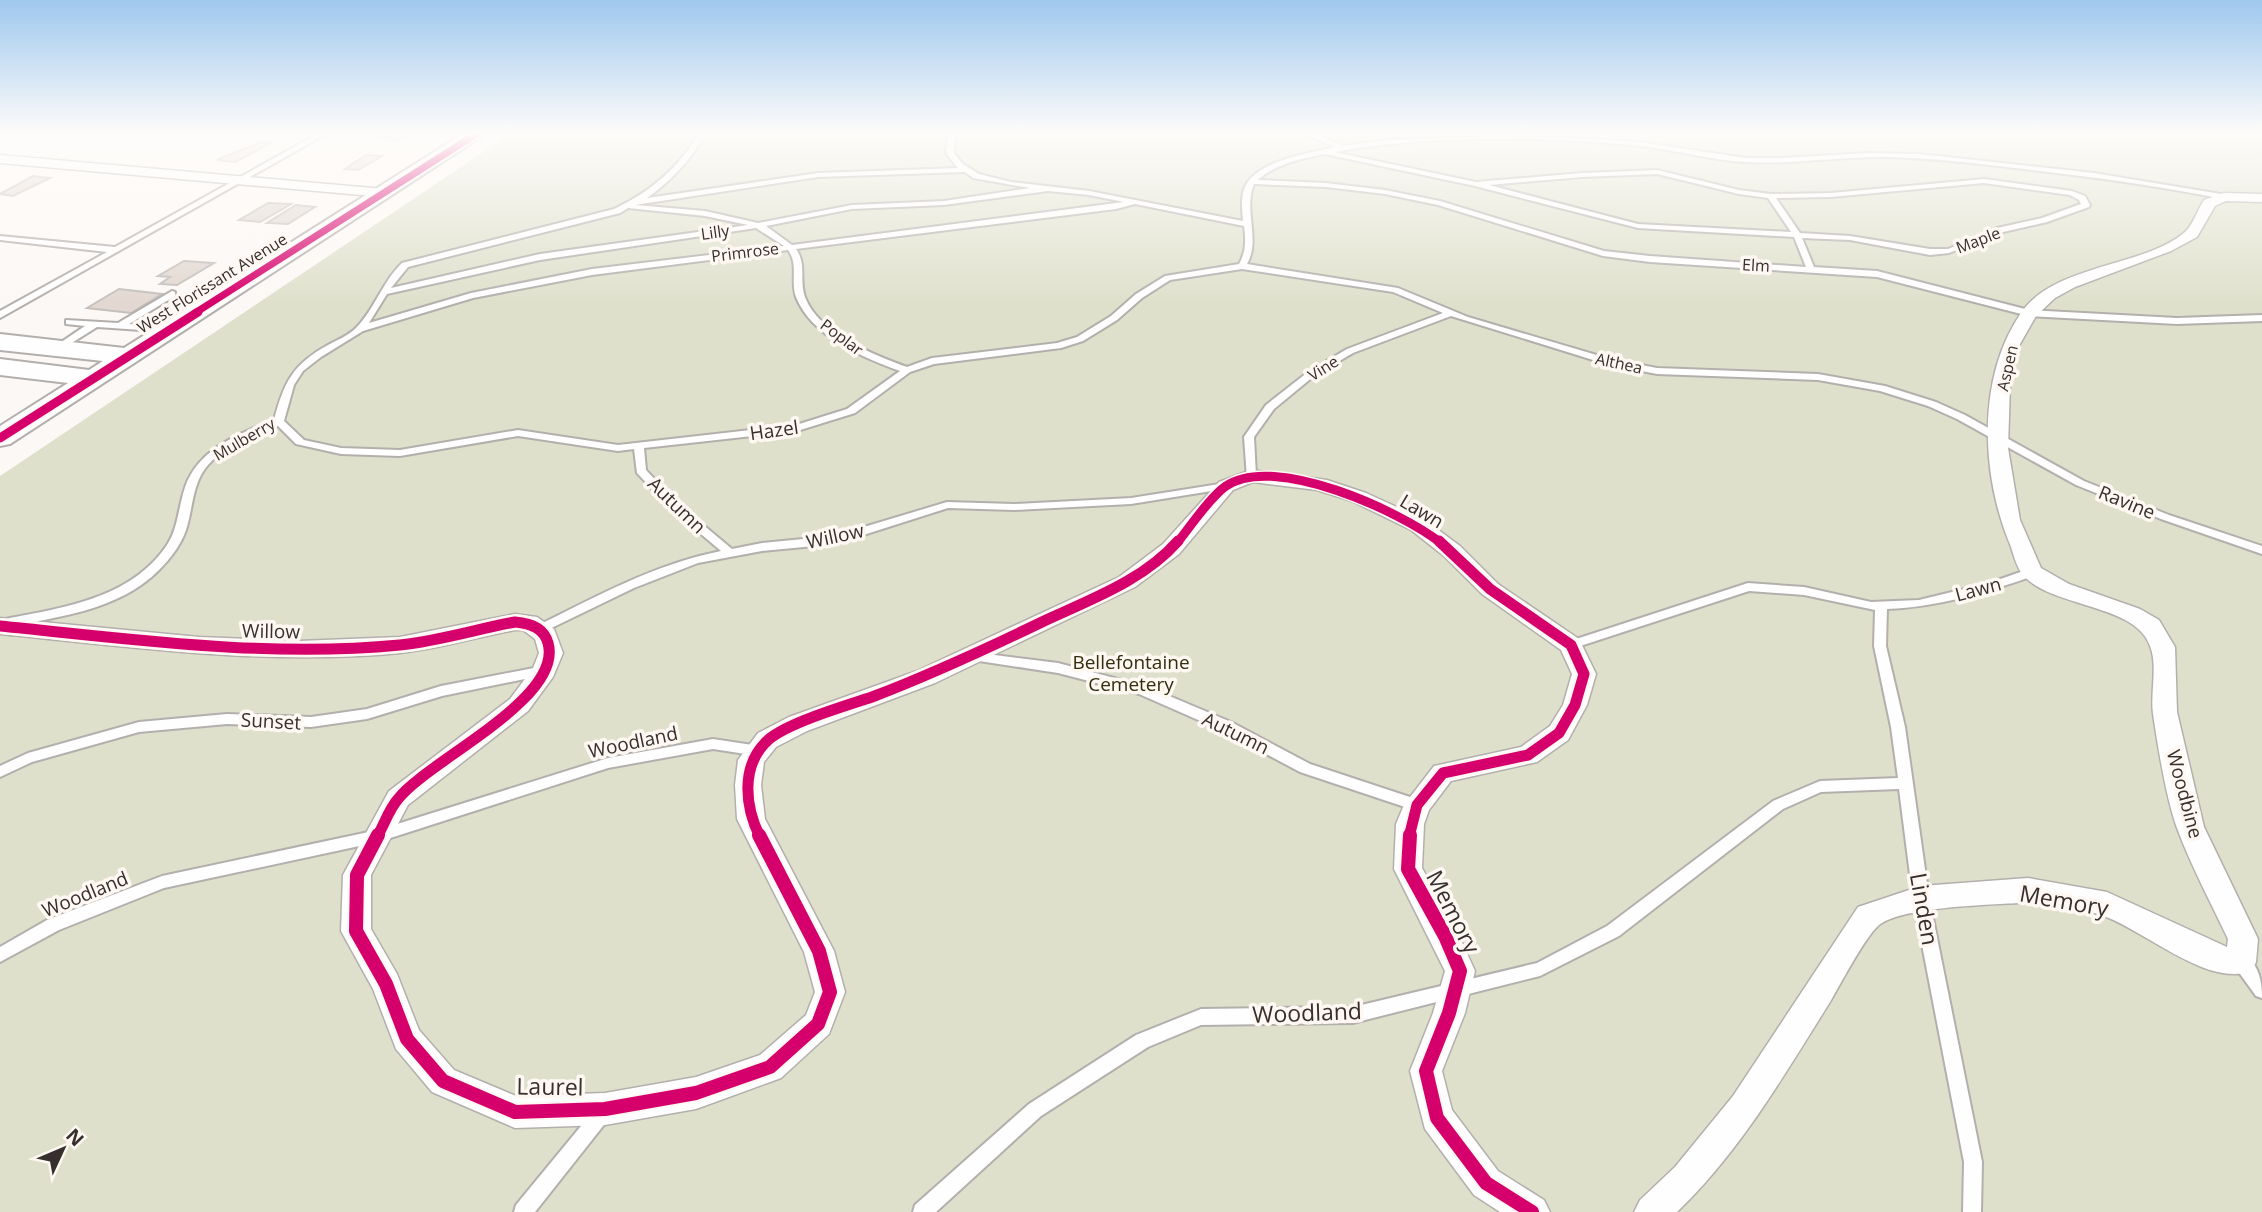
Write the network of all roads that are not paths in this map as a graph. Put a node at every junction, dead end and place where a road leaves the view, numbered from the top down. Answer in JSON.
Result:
{"nodes":[{"id":1,"x":224,"y":190,"type":"edge"},
{"id":2,"x":346,"y":190,"type":"edge"},
{"id":3,"x":389,"y":190,"type":"edge"},
{"id":4,"x":653,"y":190,"type":"edge"},
{"id":5,"x":718,"y":190,"type":"edge"},
{"id":6,"x":1037,"y":190,"type":"edge"},
{"id":7,"x":1059,"y":190,"type":"edge"},
{"id":8,"x":1248,"y":190,"type":"edge"},
{"id":9,"x":1364,"y":190,"type":"edge"},
{"id":10,"x":1497,"y":190,"type":"edge"},
{"id":11,"x":1729,"y":190,"type":"edge"},
{"id":12,"x":1886,"y":190,"type":"edge"},
{"id":13,"x":2049,"y":190,"type":"edge"},
{"id":14,"x":2177,"y":190,"type":"edge"},
{"id":15,"x":384,"y":193,"type":"junction"},
{"id":16,"x":1771,"y":196,"type":"junction"},
{"id":17,"x":2224,"y":197,"type":"junction"},
{"id":18,"x":2262,"y":198,"type":"edge"},
{"id":19,"x":639,"y":201,"type":"junction"},
{"id":20,"x":1135,"y":202,"type":"junction"},
{"id":21,"x":627,"y":206,"type":"junction"},
{"id":22,"x":1245,"y":223,"type":"junction"},
{"id":23,"x":757,"y":225,"type":"junction"},
{"id":24,"x":1797,"y":235,"type":"junction"},
{"id":25,"x":0,"y":238,"type":"edge"},
{"id":26,"x":789,"y":247,"type":"junction"},
{"id":27,"x":116,"y":250,"type":"junction"},
{"id":28,"x":1242,"y":266,"type":"junction"},
{"id":29,"x":1810,"y":267,"type":"junction"},
{"id":30,"x":383,"y":292,"type":"junction"},
{"id":31,"x":172,"y":294,"type":"dead end"},
{"id":32,"x":1451,"y":313,"type":"junction"},
{"id":33,"x":2029,"y":313,"type":"junction"},
{"id":34,"x":0,"y":315,"type":"edge"},
{"id":35,"x":2262,"y":318,"type":"edge"},
{"id":36,"x":69,"y":321,"type":"dead end"},
{"id":37,"x":96,"y":324,"type":"junction"},
{"id":38,"x":120,"y":326,"type":"junction"},
{"id":39,"x":359,"y":329,"type":"junction"},
{"id":40,"x":168,"y":330,"type":"junction"},
{"id":41,"x":0,"y":342,"type":"edge"},
{"id":42,"x":56,"y":349,"type":"junction"},
{"id":43,"x":127,"y":356,"type":"junction"},
{"id":44,"x":0,"y":367,"type":"edge"},
{"id":45,"x":907,"y":370,"type":"junction"},
{"id":46,"x":93,"y":378,"type":"junction"},
{"id":47,"x":279,"y":422,"type":"junction"},
{"id":48,"x":0,"y":438,"type":"edge"},
{"id":49,"x":1998,"y":438,"type":"junction"},
{"id":50,"x":639,"y":448,"type":"junction"},
{"id":51,"x":1251,"y":476,"type":"junction"},
{"id":52,"x":1226,"y":486,"type":"junction"},
{"id":53,"x":2262,"y":550,"type":"edge"},
{"id":54,"x":730,"y":553,"type":"junction"},
{"id":55,"x":2032,"y":572,"type":"junction"},
{"id":56,"x":1881,"y":606,"type":"junction"},
{"id":57,"x":0,"y":625,"type":"edge"},
{"id":58,"x":539,"y":630,"type":"junction"},
{"id":59,"x":1571,"y":645,"type":"junction"},
{"id":60,"x":970,"y":656,"type":"junction"},
{"id":61,"x":544,"y":671,"type":"junction"},
{"id":62,"x":759,"y":751,"type":"junction"},
{"id":63,"x":0,"y":772,"type":"edge"},
{"id":64,"x":1905,"y":783,"type":"junction"},
{"id":65,"x":1417,"y":805,"type":"junction"},
{"id":66,"x":378,"y":836,"type":"junction"},
{"id":67,"x":1921,"y":898,"type":"junction"},
{"id":68,"x":0,"y":955,"type":"edge"},
{"id":69,"x":2241,"y":962,"type":"junction"},
{"id":70,"x":2262,"y":991,"type":"edge"},
{"id":71,"x":1454,"y":992,"type":"junction"},
{"id":72,"x":605,"y":1109,"type":"junction"},
{"id":73,"x":1524,"y":1211,"type":"edge"},
{"id":74,"x":523,"y":1212,"type":"edge"},
{"id":75,"x":922,"y":1212,"type":"edge"},
{"id":76,"x":1652,"y":1212,"type":"edge"},
{"id":77,"x":1972,"y":1212,"type":"edge"}],
"edges":[{"from":1,"to":27,"type":"lane"},
{"from":2,"to":15,"type":"street"},
{"from":3,"to":15,"type":"main road","name":"West Florissant Avenue"},
{"from":4,"to":19,"type":"lane","name":"Mulberry"},
{"from":5,"to":19,"type":"lane"},
{"from":6,"to":23,"type":"lane","name":"Lilly"},
{"from":7,"to":20,"type":"lane"},
{"from":8,"to":22,"type":"lane"},
{"from":9,"to":29,"type":"lane","name":"Elm"},
{"from":10,"to":24,"type":"lane","name":"Maple"},
{"from":11,"to":16,"type":"lane","name":"Maple"},
{"from":12,"to":16,"type":"lane","name":"Maple"},
{"from":13,"to":24,"type":"lane","name":"Maple"},
{"from":14,"to":17,"type":"lane"},
{"from":15,"to":40,"type":"main road","name":"West Florissant Avenue"},
{"from":16,"to":24,"type":"lane"},
{"from":17,"to":18,"type":"street"},
{"from":17,"to":33,"type":"street","name":"Aspen"},
{"from":19,"to":21,"type":"lane","name":"Mulberry"},
{"from":20,"to":22,"type":"lane"},
{"from":20,"to":26,"type":"lane","name":"Primrose"},
{"from":21,"to":23,"type":"lane"},
{"from":21,"to":30,"type":"lane","name":"Mulberry"},
{"from":22,"to":28,"type":"lane"},
{"from":23,"to":26,"type":"lane"},
{"from":23,"to":30,"type":"lane","name":"Lilly"},
{"from":24,"to":29,"type":"lane"},
{"from":25,"to":27,"type":"lane"},
{"from":26,"to":39,"type":"lane","name":"Primrose"},
{"from":26,"to":45,"type":"lane","name":"Poplar"},
{"from":27,"to":34,"type":"lane"},
{"from":28,"to":32,"type":"lane","name":"Althea"},
{"from":28,"to":45,"type":"lane","name":"Hazel"},
{"from":29,"to":33,"type":"lane","name":"Elm"},
{"from":30,"to":39,"type":"lane","name":"Mulberry"},
{"from":31,"to":38,"type":"lane"},
{"from":32,"to":49,"type":"lane","name":"Althea"},
{"from":32,"to":51,"type":"lane","name":"Vine"},
{"from":33,"to":35,"type":"lane","name":"Elm"},
{"from":33,"to":49,"type":"street","name":"Aspen"},
{"from":36,"to":37,"type":"lane"},
{"from":37,"to":38,"type":"lane"},
{"from":37,"to":42,"type":"lane"},
{"from":38,"to":40,"type":"lane"},
{"from":39,"to":47,"type":"lane","name":"Mulberry"},
{"from":40,"to":43,"type":"main road","name":"West Florissant Avenue"},
{"from":41,"to":42,"type":"main road"},
{"from":42,"to":43,"type":"main road"},
{"from":43,"to":46,"type":"main road","name":"West Florissant Avenue"},
{"from":44,"to":46,"type":"main road"},
{"from":45,"to":50,"type":"lane","name":"Hazel"},
{"from":46,"to":48,"type":"main road","name":"West Florissant Avenue"},
{"from":47,"to":50,"type":"lane","name":"Hazel"},
{"from":47,"to":57,"type":"lane","name":"Mulberry"},
{"from":49,"to":53,"type":"lane","name":"Ravine"},
{"from":49,"to":55,"type":"street","name":"Aspen"},
{"from":50,"to":54,"type":"lane","name":"Autumn"},
{"from":51,"to":52,"type":"street","name":"Lawn"},
{"from":51,"to":59,"type":"street","name":"Lawn"},
{"from":52,"to":54,"type":"lane","name":"Willow"},
{"from":52,"to":60,"type":"street"},
{"from":54,"to":58,"type":"lane","name":"Willow"},
{"from":55,"to":56,"type":"lane","name":"Lawn"},
{"from":55,"to":69,"type":"street","name":"Woodbine"},
{"from":56,"to":59,"type":"lane","name":"Lawn"},
{"from":56,"to":64,"type":"lane","name":"Linden"},
{"from":57,"to":58,"type":"street","name":"Willow"},
{"from":58,"to":61,"type":"street"},
{"from":59,"to":65,"type":"street","name":"Memory"},
{"from":60,"to":62,"type":"street"},
{"from":60,"to":65,"type":"lane","name":"Autumn"},
{"from":61,"to":63,"type":"lane","name":"Sunset"},
{"from":61,"to":66,"type":"street","name":"Laurel"},
{"from":62,"to":66,"type":"lane","name":"Woodland"},
{"from":62,"to":72,"type":"street","name":"Laurel"},
{"from":64,"to":67,"type":"lane","name":"Linden"},
{"from":64,"to":71,"type":"lane","name":"Woodland"},
{"from":65,"to":71,"type":"street","name":"Memory"},
{"from":66,"to":68,"type":"lane","name":"Woodland"},
{"from":66,"to":72,"type":"street","name":"Laurel"},
{"from":67,"to":69,"type":"street","name":"Memory"},
{"from":67,"to":76,"type":"street","name":"Memory"},
{"from":67,"to":77,"type":"lane","name":"Linden"},
{"from":69,"to":70,"type":"lane"},
{"from":71,"to":73,"type":"street","name":"Memory"},
{"from":71,"to":75,"type":"lane","name":"Woodland"},
{"from":72,"to":74,"type":"lane"}]}
